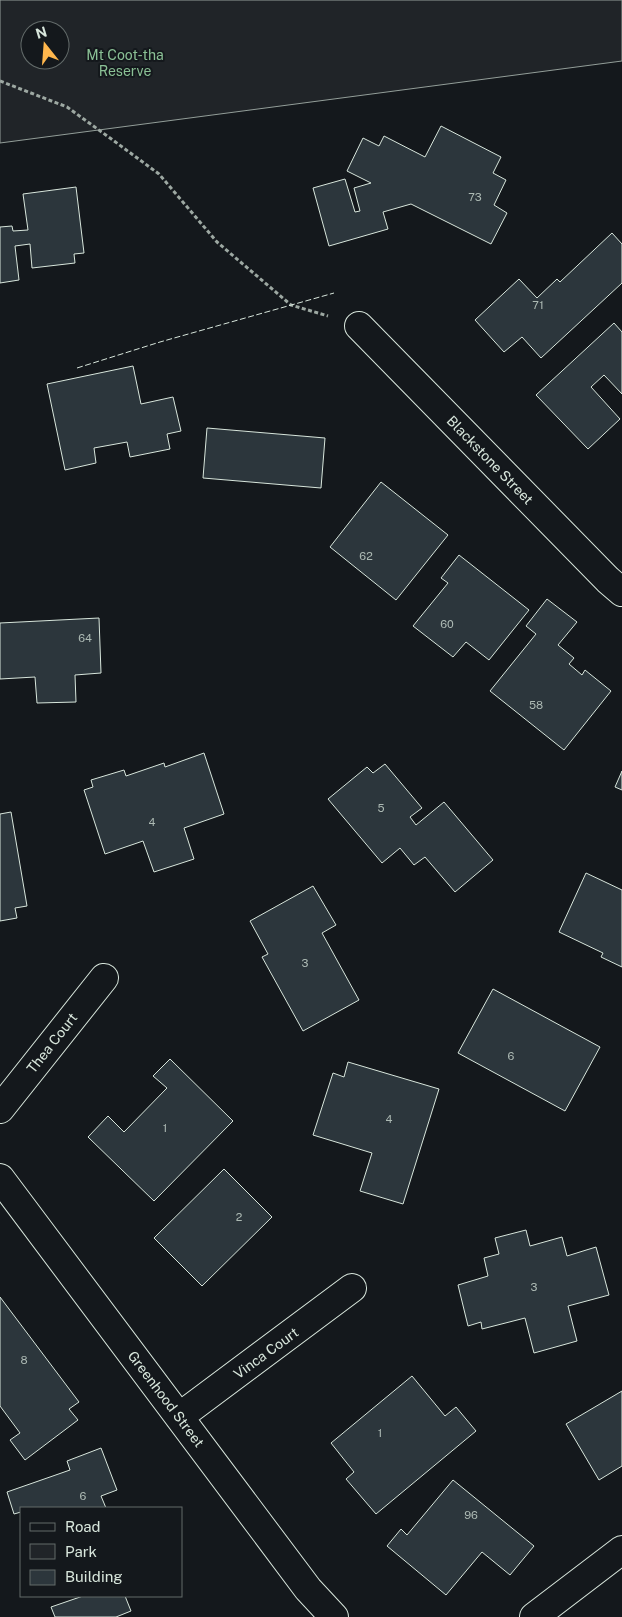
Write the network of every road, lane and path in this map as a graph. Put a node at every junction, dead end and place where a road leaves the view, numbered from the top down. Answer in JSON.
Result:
{"nodes":[{"id":1,"x":0,"y":81,"type":"edge"},
{"id":2,"x":359,"y":326,"type":"joint"},
{"id":3,"x":622,"y":592,"type":"edge"},
{"id":4,"x":104,"y":978,"type":"dead end"},
{"id":5,"x":0,"y":1109,"type":"edge"},
{"id":6,"x":0,"y":1178,"type":"edge"},
{"id":7,"x":352,"y":1288,"type":"dead end"},
{"id":8,"x":179,"y":1417,"type":"junction"},
{"id":9,"x":622,"y":1550,"type":"edge"},
{"id":10,"x":334,"y":1617,"type":"edge"},
{"id":11,"x":534,"y":1617,"type":"edge"}],
"edges":[{"from":1,"to":2,"type":"path"},
{"from":2,"to":3,"type":"street","name":"Blackstone Street"},
{"from":4,"to":5,"type":"street","name":"Thea Court"},
{"from":6,"to":8,"type":"street","name":"Greenhood Street"},
{"from":7,"to":8,"type":"street","name":"Vinca Court"},
{"from":8,"to":10,"type":"street","name":"Greenhood Street"},
{"from":9,"to":11,"type":"street"}]}
